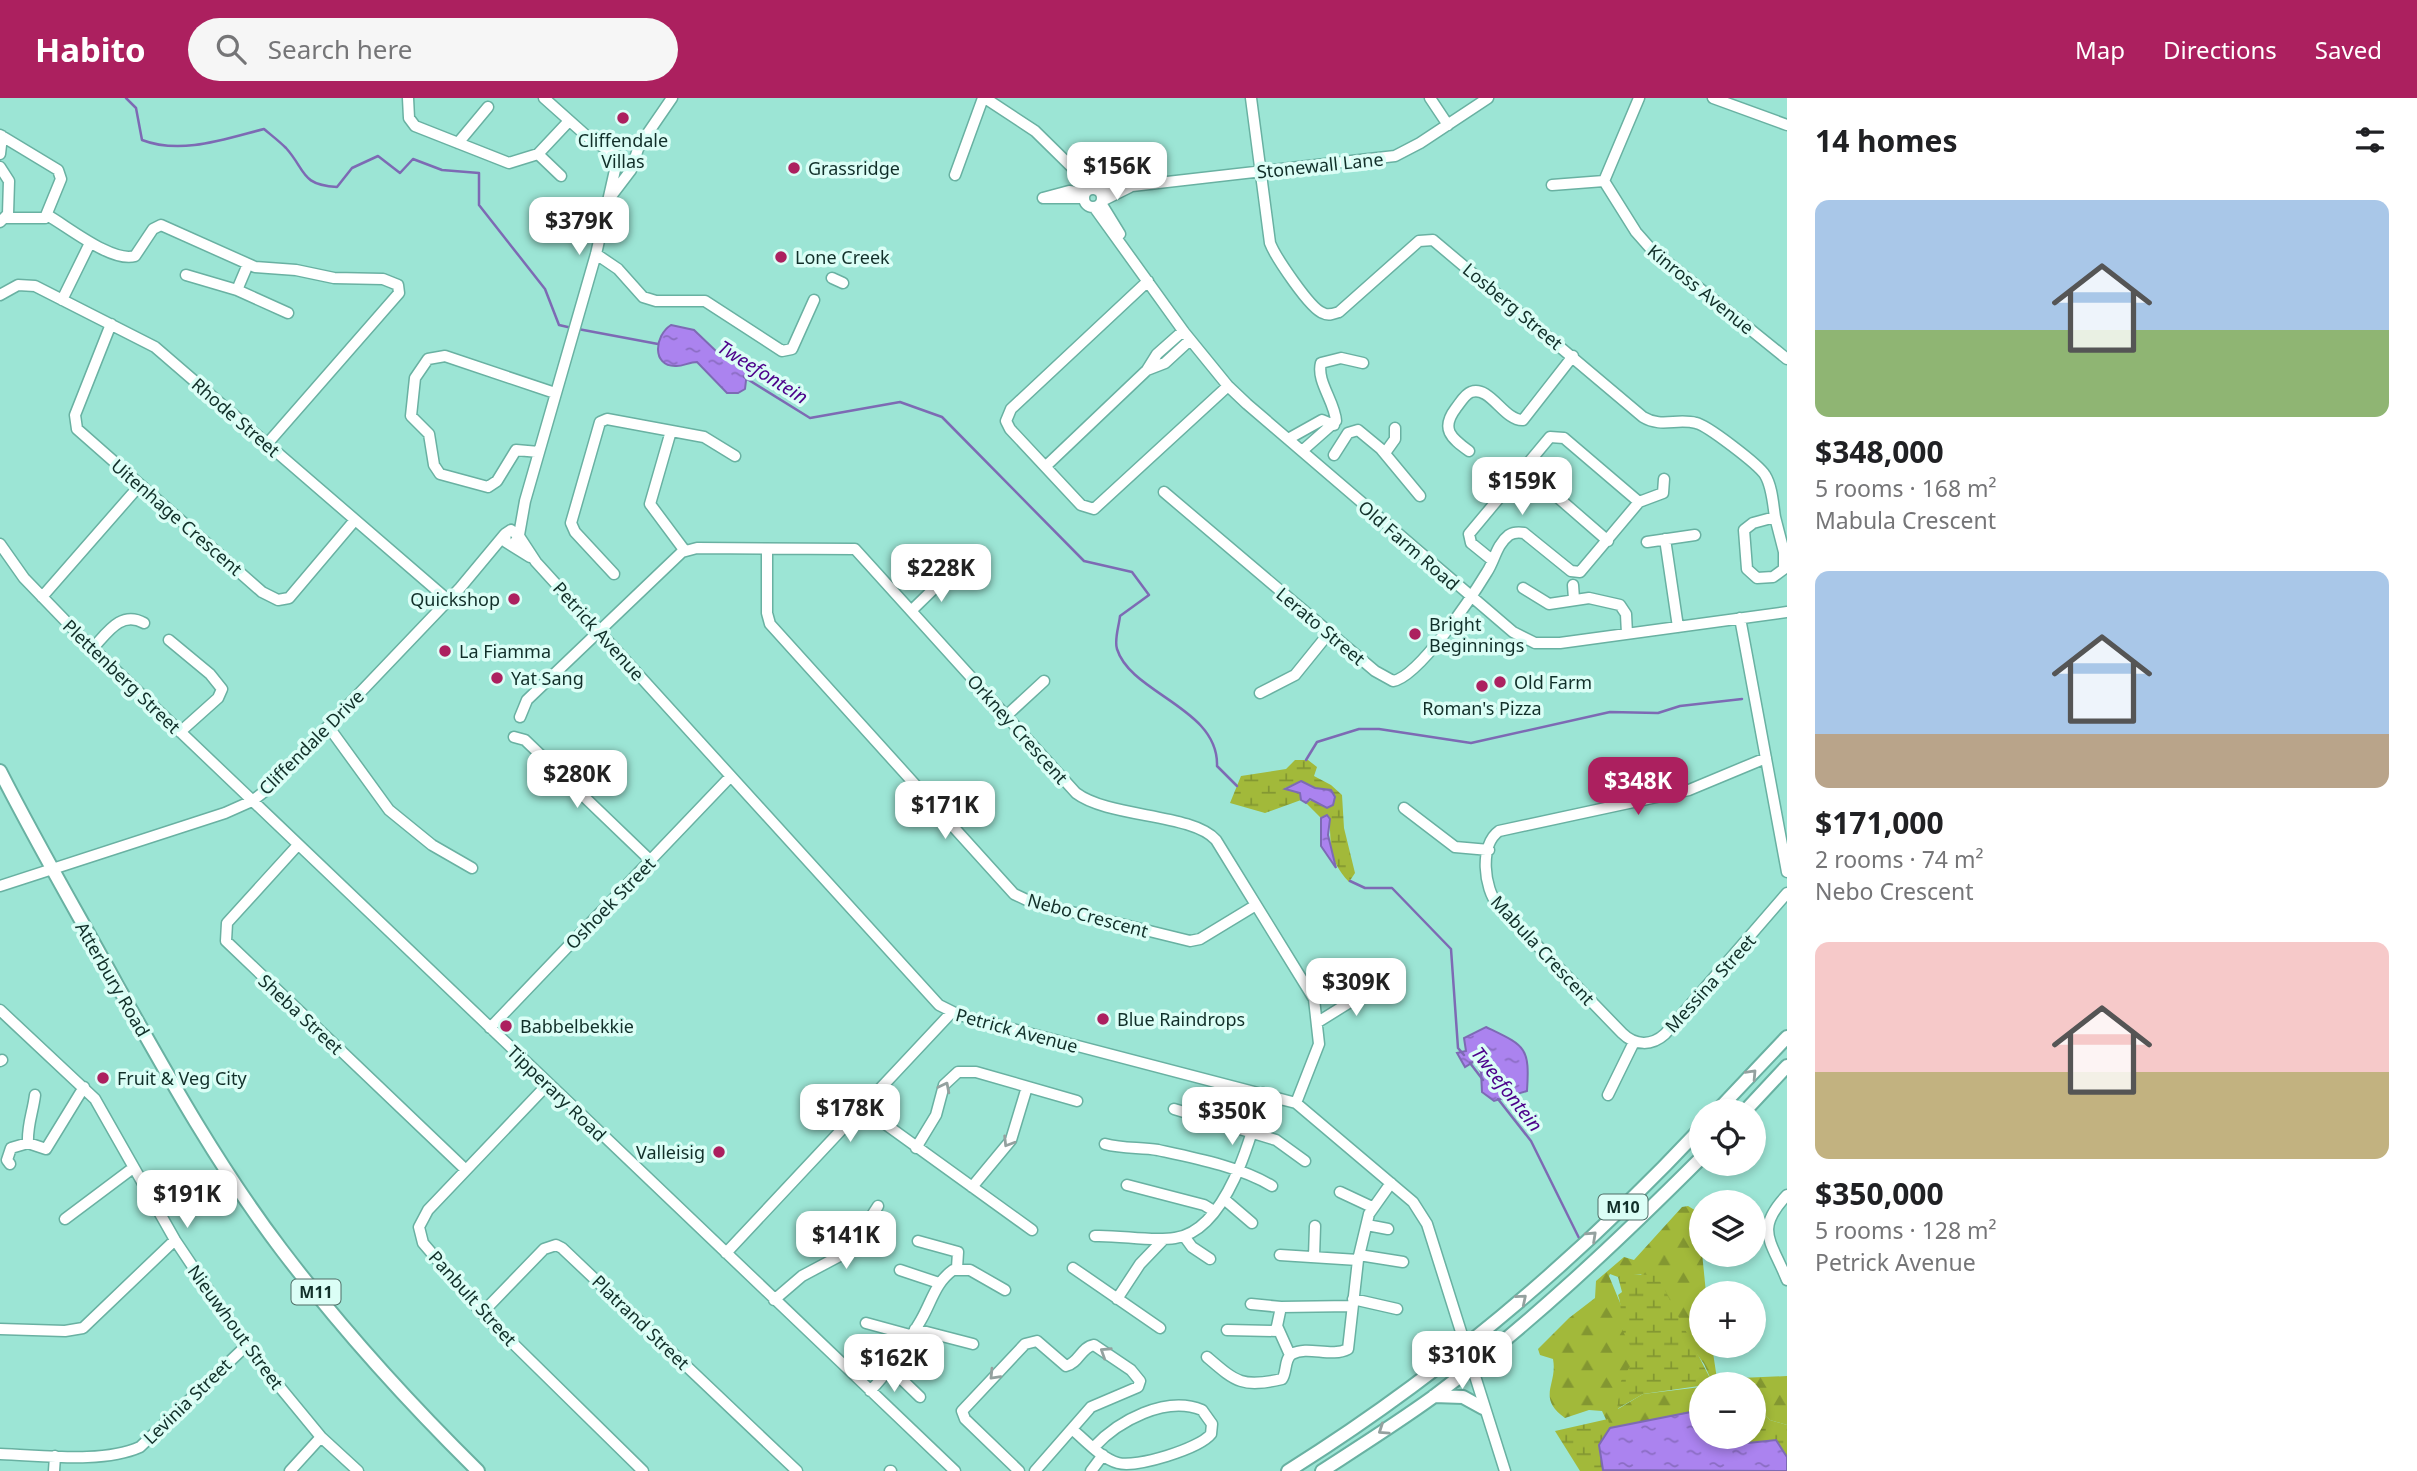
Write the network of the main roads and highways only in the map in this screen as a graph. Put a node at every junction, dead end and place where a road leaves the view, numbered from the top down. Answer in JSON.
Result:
{"nodes":[{"id":1,"x":0,"y":771,"type":"edge"},
{"id":2,"x":1787,"y":1037,"type":"edge"},
{"id":3,"x":1787,"y":1066,"type":"edge"},
{"id":4,"x":1728,"y":1099,"type":"edge"},
{"id":5,"x":1756,"y":1099,"type":"edge"},
{"id":6,"x":1689,"y":1140,"type":"edge"},
{"id":7,"x":1689,"y":1170,"type":"edge"},
{"id":8,"x":1434,"y":1396,"type":"junction"},
{"id":9,"x":1483,"y":1408,"type":"road end"},
{"id":10,"x":478,"y":1471,"type":"edge"},
{"id":11,"x":1288,"y":1471,"type":"edge"},
{"id":12,"x":1322,"y":1471,"type":"edge"}],
"edges":[{"from":1,"to":10,"type":"main road","name":"Atterbury Road","number":"M11"},
{"from":4,"to":2,"type":"main road","one_way":true},
{"from":3,"to":5,"type":"main road"},
{"from":11,"to":6,"type":"main road","number":"M10","one_way":true},
{"from":7,"to":8,"type":"main road","number":"M10"},
{"from":8,"to":9,"type":"main road"},
{"from":8,"to":12,"type":"main road","number":"M10","one_way":true}]}
